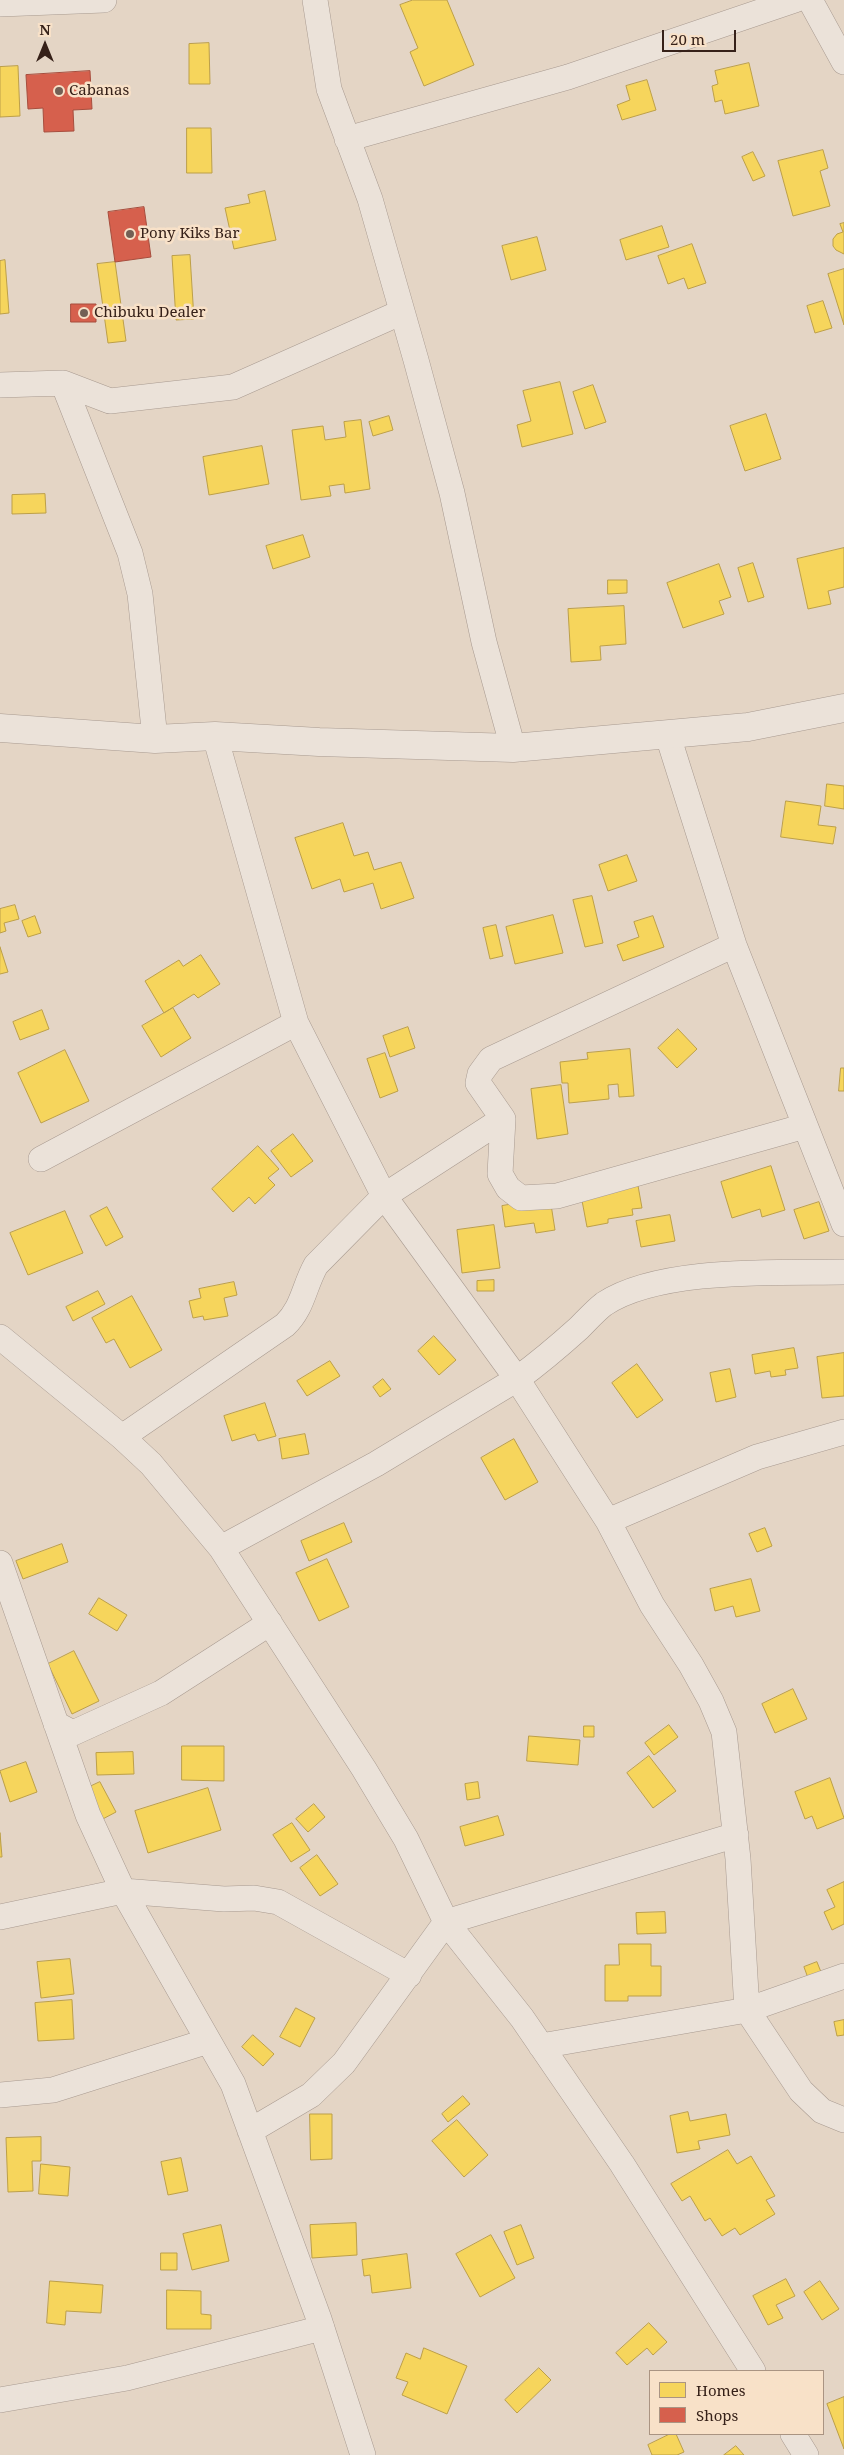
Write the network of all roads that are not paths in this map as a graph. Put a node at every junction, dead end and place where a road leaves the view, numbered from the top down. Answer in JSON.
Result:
{"nodes":[{"id":1,"x":104,"y":0,"type":"edge"},
{"id":2,"x":315,"y":0,"type":"edge"},
{"id":3,"x":795,"y":0,"type":"edge"},
{"id":4,"x":810,"y":0,"type":"edge"},
{"id":5,"x":0,"y":4,"type":"edge"},
{"id":6,"x":844,"y":62,"type":"edge"},
{"id":7,"x":347,"y":139,"type":"junction"},
{"id":8,"x":402,"y":312,"type":"junction"},
{"id":9,"x":63,"y":383,"type":"junction"},
{"id":10,"x":0,"y":385,"type":"edge"},
{"id":11,"x":844,"y":708,"type":"edge"},
{"id":12,"x":0,"y":728,"type":"edge"},
{"id":13,"x":215,"y":736,"type":"junction"},
{"id":14,"x":668,"y":736,"type":"junction"},
{"id":15,"x":155,"y":739,"type":"junction"},
{"id":16,"x":513,"y":748,"type":"junction"},
{"id":17,"x":734,"y":945,"type":"junction"},
{"id":18,"x":296,"y":1023,"type":"junction"},
{"id":19,"x":503,"y":1119,"type":"junction"},
{"id":20,"x":805,"y":1126,"type":"junction"},
{"id":21,"x":41,"y":1159,"type":"dead end"},
{"id":22,"x":836,"y":1183,"type":"edge"},
{"id":23,"x":384,"y":1196,"type":"junction"},
{"id":24,"x":844,"y":1224,"type":"edge"},
{"id":25,"x":844,"y":1272,"type":"edge"},
{"id":26,"x":0,"y":1337,"type":"edge"},
{"id":27,"x":518,"y":1379,"type":"junction"},
{"id":28,"x":844,"y":1432,"type":"edge"},
{"id":29,"x":122,"y":1436,"type":"junction"},
{"id":30,"x":608,"y":1521,"type":"junction"},
{"id":31,"x":221,"y":1548,"type":"junction"},
{"id":32,"x":0,"y":1563,"type":"edge"},
{"id":33,"x":270,"y":1623,"type":"junction"},
{"id":34,"x":56,"y":1724,"type":"junction"},
{"id":35,"x":736,"y":1835,"type":"junction"},
{"id":36,"x":123,"y":1891,"type":"junction"},
{"id":37,"x":0,"y":1917,"type":"edge"},
{"id":38,"x":446,"y":1922,"type":"junction"},
{"id":39,"x":409,"y":1975,"type":"junction"},
{"id":40,"x":844,"y":1976,"type":"edge"},
{"id":41,"x":747,"y":2010,"type":"junction"},
{"id":42,"x":208,"y":2042,"type":"junction"},
{"id":43,"x":541,"y":2046,"type":"junction"},
{"id":44,"x":0,"y":2095,"type":"edge"},
{"id":45,"x":844,"y":2120,"type":"edge"},
{"id":46,"x":250,"y":2131,"type":"junction"},
{"id":47,"x":322,"y":2328,"type":"junction"},
{"id":48,"x":752,"y":2370,"type":"edge"},
{"id":49,"x":0,"y":2400,"type":"edge"},
{"id":50,"x":794,"y":2435,"type":"edge"},
{"id":51,"x":364,"y":2455,"type":"edge"},
{"id":52,"x":806,"y":2455,"type":"edge"}],
"edges":[{"from":1,"to":5,"type":"street"},
{"from":2,"to":7,"type":"street"},
{"from":3,"to":7,"type":"street"},
{"from":4,"to":6,"type":"street"},
{"from":7,"to":8,"type":"street"},
{"from":8,"to":9,"type":"street"},
{"from":8,"to":16,"type":"street"},
{"from":9,"to":10,"type":"street"},
{"from":9,"to":15,"type":"street"},
{"from":11,"to":14,"type":"street"},
{"from":12,"to":15,"type":"street"},
{"from":13,"to":15,"type":"street"},
{"from":13,"to":16,"type":"street"},
{"from":13,"to":18,"type":"street"},
{"from":14,"to":16,"type":"street"},
{"from":14,"to":17,"type":"street"},
{"from":17,"to":19,"type":"street"},
{"from":17,"to":20,"type":"street"},
{"from":18,"to":21,"type":"street"},
{"from":18,"to":23,"type":"street"},
{"from":19,"to":20,"type":"street"},
{"from":19,"to":23,"type":"street"},
{"from":20,"to":22,"type":"street"},
{"from":22,"to":24,"type":"street"},
{"from":23,"to":27,"type":"street"},
{"from":23,"to":29,"type":"street"},
{"from":25,"to":27,"type":"street"},
{"from":26,"to":29,"type":"street"},
{"from":27,"to":30,"type":"street"},
{"from":27,"to":31,"type":"street"},
{"from":28,"to":30,"type":"street"},
{"from":29,"to":31,"type":"street"},
{"from":30,"to":35,"type":"street"},
{"from":31,"to":33,"type":"street"},
{"from":32,"to":34,"type":"street"},
{"from":33,"to":34,"type":"street"},
{"from":33,"to":38,"type":"street"},
{"from":34,"to":36,"type":"street"},
{"from":35,"to":38,"type":"street"},
{"from":35,"to":41,"type":"street"},
{"from":36,"to":37,"type":"street"},
{"from":36,"to":39,"type":"street"},
{"from":36,"to":42,"type":"street"},
{"from":38,"to":39,"type":"street"},
{"from":38,"to":43,"type":"street"},
{"from":39,"to":46,"type":"street"},
{"from":40,"to":41,"type":"street"},
{"from":41,"to":43,"type":"street"},
{"from":41,"to":45,"type":"street"},
{"from":42,"to":44,"type":"street"},
{"from":42,"to":46,"type":"street"},
{"from":43,"to":48,"type":"street"},
{"from":46,"to":47,"type":"street"},
{"from":47,"to":49,"type":"street"},
{"from":47,"to":51,"type":"street"},
{"from":50,"to":52,"type":"street"}]}
